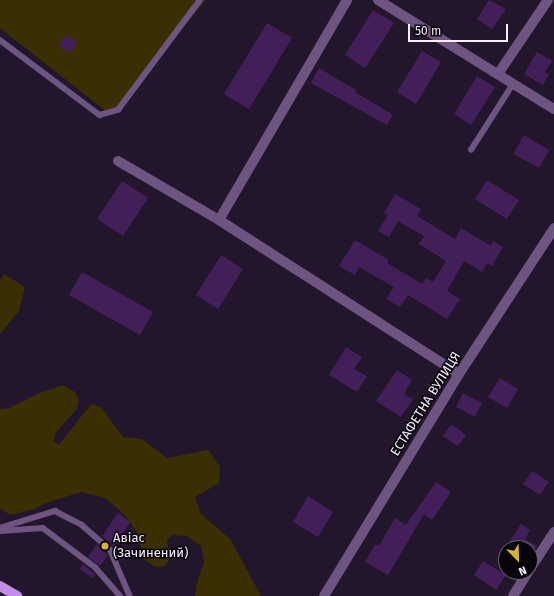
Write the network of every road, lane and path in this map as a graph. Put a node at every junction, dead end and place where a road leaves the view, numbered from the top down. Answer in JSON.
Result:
{"nodes":[{"id":1,"x":200,"y":0,"type":"edge"},
{"id":2,"x":347,"y":0,"type":"edge"},
{"id":3,"x":378,"y":0,"type":"edge"},
{"id":4,"x":548,"y":0,"type":"edge"},
{"id":5,"x":0,"y":40,"type":"edge"},
{"id":6,"x":498,"y":74,"type":"junction"},
{"id":7,"x":513,"y":84,"type":"junction"},
{"id":8,"x":554,"y":109,"type":"edge"},
{"id":9,"x":471,"y":150,"type":"dead end"},
{"id":10,"x":118,"y":161,"type":"dead end"},
{"id":11,"x":219,"y":220,"type":"junction"},
{"id":12,"x":554,"y":228,"type":"edge"},
{"id":13,"x":459,"y":374,"type":"junction"},
{"id":14,"x":0,"y":530,"type":"edge"},
{"id":15,"x":554,"y":532,"type":"edge"},
{"id":16,"x":538,"y":557,"type":"edge"},
{"id":17,"x":523,"y":580,"type":"edge"},
{"id":18,"x":0,"y":586,"type":"edge"},
{"id":19,"x":17,"y":596,"type":"edge"},
{"id":20,"x":120,"y":596,"type":"edge"},
{"id":21,"x":130,"y":596,"type":"edge"},
{"id":22,"x":324,"y":596,"type":"edge"},
{"id":23,"x":513,"y":596,"type":"edge"}],
"edges":[{"from":1,"to":5,"type":"lane"},
{"from":2,"to":11,"type":"street"},
{"from":3,"to":6,"type":"street"},
{"from":4,"to":6,"type":"street"},
{"from":6,"to":7,"type":"street"},
{"from":7,"to":8,"type":"street"},
{"from":7,"to":9,"type":"lane"},
{"from":10,"to":11,"type":"street"},
{"from":11,"to":13,"type":"street"},
{"from":12,"to":13,"type":"street","name":"ЕСТАФЕТНА ВУЛИЦЯ"},
{"from":13,"to":22,"type":"street","name":"ЕСТАФЕТНА ВУЛИЦЯ"},
{"from":14,"to":20,"type":"lane"},
{"from":14,"to":21,"type":"lane"},
{"from":15,"to":16,"type":"street"},
{"from":17,"to":23,"type":"street"},
{"from":18,"to":19,"type":"main road"}]}
